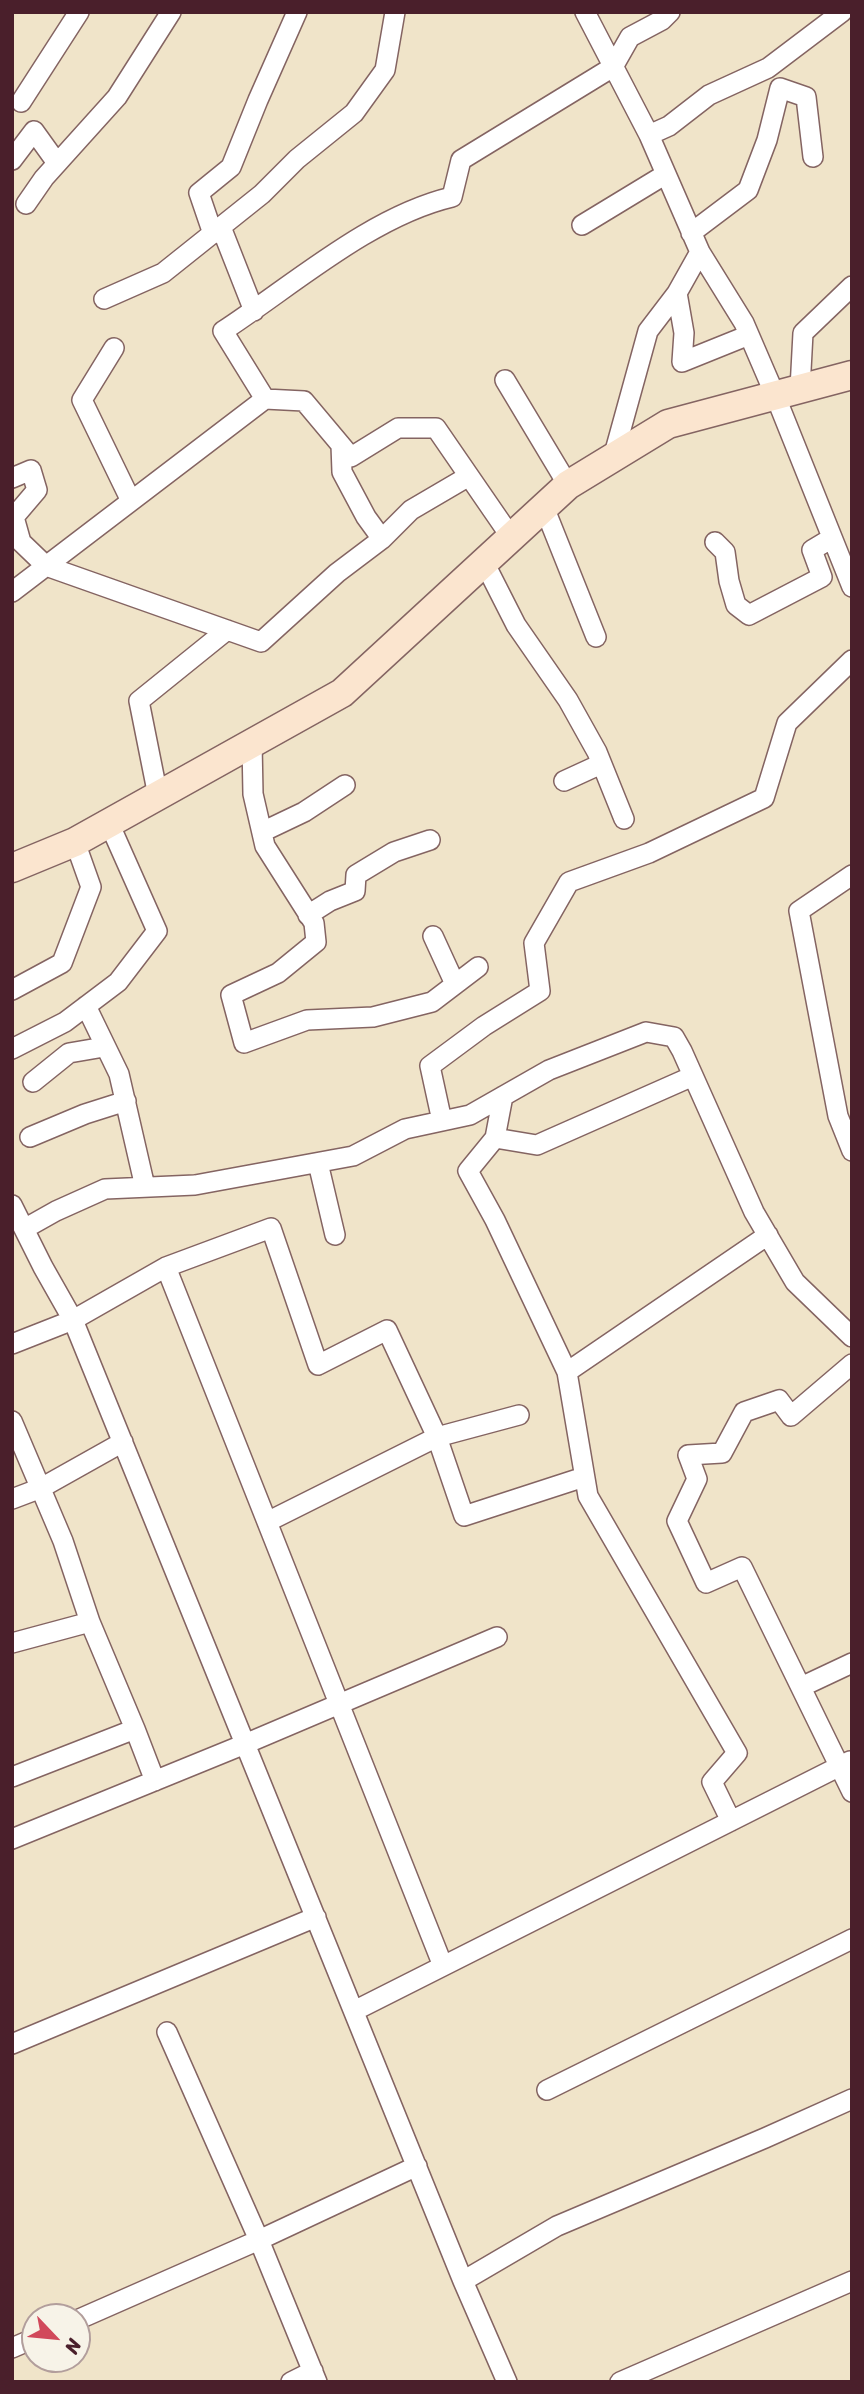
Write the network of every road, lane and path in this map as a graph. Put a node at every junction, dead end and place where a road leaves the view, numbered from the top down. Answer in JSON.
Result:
{"nodes":[{"id":1,"x":79,"y":12,"type":"edge"},
{"id":2,"x":171,"y":12,"type":"edge"},
{"id":3,"x":297,"y":12,"type":"edge"},
{"id":4,"x":395,"y":12,"type":"edge"},
{"id":5,"x":585,"y":12,"type":"edge"},
{"id":6,"x":670,"y":12,"type":"edge"},
{"id":7,"x":842,"y":12,"type":"edge"},
{"id":8,"x":614,"y":67,"type":"junction"},
{"id":9,"x":21,"y":102,"type":"dead end"},
{"id":10,"x":649,"y":135,"type":"junction"},
{"id":11,"x":813,"y":157,"type":"dead end"},
{"id":12,"x":12,"y":160,"type":"edge"},
{"id":13,"x":57,"y":163,"type":"junction"},
{"id":14,"x":666,"y":174,"type":"junction"},
{"id":15,"x":26,"y":204,"type":"dead end"},
{"id":16,"x":582,"y":225,"type":"dead end"},
{"id":17,"x":217,"y":231,"type":"junction"},
{"id":18,"x":691,"y":233,"type":"junction"},
{"id":19,"x":699,"y":252,"type":"junction"},
{"id":20,"x":852,"y":286,"type":"edge"},
{"id":21,"x":677,"y":293,"type":"junction"},
{"id":22,"x":104,"y":299,"type":"dead end"},
{"id":23,"x":254,"y":311,"type":"junction"},
{"id":24,"x":749,"y":335,"type":"junction"},
{"id":25,"x":114,"y":348,"type":"dead end"},
{"id":26,"x":852,"y":375,"type":"edge"},
{"id":27,"x":505,"y":380,"type":"dead end"},
{"id":28,"x":788,"y":392,"type":"junction"},
{"id":29,"x":265,"y":399,"type":"junction"},
{"id":30,"x":341,"y":445,"type":"junction"},
{"id":31,"x":613,"y":458,"type":"junction"},
{"id":32,"x":468,"y":476,"type":"junction"},
{"id":33,"x":12,"y":478,"type":"edge"},
{"id":34,"x":568,"y":485,"type":"junction"},
{"id":35,"x":131,"y":501,"type":"junction"},
{"id":36,"x":544,"y":506,"type":"junction"},
{"id":37,"x":511,"y":537,"type":"junction"},
{"id":38,"x":832,"y":538,"type":"junction"},
{"id":39,"x":382,"y":539,"type":"junction"},
{"id":40,"x":715,"y":542,"type":"dead end"},
{"id":41,"x":484,"y":562,"type":"junction"},
{"id":42,"x":46,"y":566,"type":"junction"},
{"id":43,"x":852,"y":587,"type":"edge"},
{"id":44,"x":12,"y":592,"type":"edge"},
{"id":45,"x":227,"y":630,"type":"junction"},
{"id":46,"x":596,"y":637,"type":"dead end"},
{"id":47,"x":852,"y":660,"type":"edge"},
{"id":48,"x":252,"y":743,"type":"junction"},
{"id":49,"x":601,"y":764,"type":"junction"},
{"id":50,"x":564,"y":781,"type":"dead end"},
{"id":51,"x":345,"y":785,"type":"dead end"},
{"id":52,"x":158,"y":796,"type":"junction"},
{"id":53,"x":624,"y":819,"type":"dead end"},
{"id":54,"x":109,"y":823,"type":"junction"},
{"id":55,"x":262,"y":832,"type":"junction"},
{"id":56,"x":430,"y":840,"type":"dead end"},
{"id":57,"x":75,"y":842,"type":"junction"},
{"id":58,"x":12,"y":868,"type":"edge"},
{"id":59,"x":852,"y":875,"type":"edge"},
{"id":60,"x":308,"y":915,"type":"junction"},
{"id":61,"x":433,"y":936,"type":"dead end"},
{"id":62,"x":478,"y":967,"type":"dead end"},
{"id":63,"x":455,"y":984,"type":"junction"},
{"id":64,"x":12,"y":990,"type":"edge"},
{"id":65,"x":86,"y":1006,"type":"junction"},
{"id":66,"x":104,"y":1047,"type":"junction"},
{"id":67,"x":12,"y":1049,"type":"edge"},
{"id":68,"x":693,"y":1076,"type":"junction"},
{"id":69,"x":33,"y":1082,"type":"dead end"},
{"id":70,"x":503,"y":1096,"type":"junction"},
{"id":71,"x":126,"y":1101,"type":"junction"},
{"id":72,"x":442,"y":1121,"type":"junction"},
{"id":73,"x":30,"y":1137,"type":"dead end"},
{"id":74,"x":495,"y":1138,"type":"junction"},
{"id":75,"x":852,"y":1151,"type":"edge"},
{"id":76,"x":318,"y":1163,"type":"junction"},
{"id":77,"x":145,"y":1187,"type":"junction"},
{"id":78,"x":12,"y":1205,"type":"edge"},
{"id":79,"x":24,"y":1229,"type":"junction"},
{"id":80,"x":335,"y":1235,"type":"dead end"},
{"id":81,"x":768,"y":1235,"type":"junction"},
{"id":82,"x":166,"y":1267,"type":"junction"},
{"id":83,"x":74,"y":1320,"type":"junction"},
{"id":84,"x":852,"y":1338,"type":"edge"},
{"id":85,"x":12,"y":1344,"type":"edge"},
{"id":86,"x":852,"y":1364,"type":"edge"},
{"id":87,"x":567,"y":1372,"type":"junction"},
{"id":88,"x":519,"y":1415,"type":"dead end"},
{"id":89,"x":12,"y":1421,"type":"edge"},
{"id":90,"x":437,"y":1437,"type":"junction"},
{"id":91,"x":123,"y":1442,"type":"junction"},
{"id":92,"x":584,"y":1477,"type":"junction"},
{"id":93,"x":41,"y":1488,"type":"junction"},
{"id":94,"x":12,"y":1499,"type":"edge"},
{"id":95,"x":267,"y":1521,"type":"junction"},
{"id":96,"x":90,"y":1622,"type":"junction"},
{"id":97,"x":497,"y":1637,"type":"dead end"},
{"id":98,"x":12,"y":1643,"type":"edge"},
{"id":99,"x":852,"y":1662,"type":"edge"},
{"id":100,"x":801,"y":1686,"type":"junction"},
{"id":101,"x":340,"y":1704,"type":"junction"},
{"id":102,"x":135,"y":1729,"type":"junction"},
{"id":103,"x":246,"y":1744,"type":"junction"},
{"id":104,"x":846,"y":1763,"type":"edge"},
{"id":105,"x":12,"y":1777,"type":"edge"},
{"id":106,"x":155,"y":1781,"type":"junction"},
{"id":107,"x":852,"y":1792,"type":"edge"},
{"id":108,"x":731,"y":1821,"type":"junction"},
{"id":109,"x":12,"y":1839,"type":"edge"},
{"id":110,"x":316,"y":1917,"type":"junction"},
{"id":111,"x":852,"y":1939,"type":"edge"},
{"id":112,"x":443,"y":1966,"type":"junction"},
{"id":113,"x":354,"y":2011,"type":"junction"},
{"id":114,"x":167,"y":2032,"type":"dead end"},
{"id":115,"x":12,"y":2044,"type":"edge"},
{"id":116,"x":547,"y":2090,"type":"dead end"},
{"id":117,"x":852,"y":2099,"type":"edge"},
{"id":118,"x":417,"y":2166,"type":"junction"},
{"id":119,"x":259,"y":2240,"type":"junction"},
{"id":120,"x":463,"y":2281,"type":"junction"},
{"id":121,"x":852,"y":2281,"type":"edge"},
{"id":122,"x":91,"y":2314,"type":"edge"},
{"id":123,"x":315,"y":2376,"type":"edge"},
{"id":124,"x":291,"y":2382,"type":"edge"},
{"id":125,"x":507,"y":2382,"type":"edge"},
{"id":126,"x":620,"y":2382,"type":"edge"}],
"edges":[{"from":1,"to":9,"type":"street"},
{"from":2,"to":13,"type":"street"},
{"from":3,"to":17,"type":"street"},
{"from":4,"to":17,"type":"street"},
{"from":5,"to":8,"type":"street"},
{"from":6,"to":8,"type":"street"},
{"from":7,"to":10,"type":"street"},
{"from":8,"to":10,"type":"street"},
{"from":8,"to":23,"type":"street"},
{"from":10,"to":14,"type":"street"},
{"from":11,"to":18,"type":"street"},
{"from":12,"to":13,"type":"street"},
{"from":13,"to":15,"type":"street"},
{"from":14,"to":16,"type":"street"},
{"from":14,"to":18,"type":"street"},
{"from":17,"to":22,"type":"street"},
{"from":17,"to":23,"type":"street"},
{"from":18,"to":19,"type":"street"},
{"from":19,"to":21,"type":"street"},
{"from":19,"to":24,"type":"street"},
{"from":20,"to":28,"type":"street"},
{"from":21,"to":24,"type":"street"},
{"from":21,"to":31,"type":"street"},
{"from":23,"to":29,"type":"street"},
{"from":24,"to":28,"type":"street"},
{"from":25,"to":35,"type":"street"},
{"from":26,"to":28,"type":"street"},
{"from":27,"to":34,"type":"street"},
{"from":28,"to":31,"type":"street"},
{"from":28,"to":38,"type":"street"},
{"from":29,"to":30,"type":"street"},
{"from":29,"to":35,"type":"street"},
{"from":30,"to":32,"type":"street"},
{"from":30,"to":39,"type":"street"},
{"from":31,"to":34,"type":"street"},
{"from":32,"to":37,"type":"street"},
{"from":32,"to":39,"type":"street"},
{"from":33,"to":42,"type":"street"},
{"from":34,"to":36,"type":"street"},
{"from":35,"to":42,"type":"street"},
{"from":36,"to":37,"type":"street"},
{"from":36,"to":46,"type":"street"},
{"from":37,"to":41,"type":"street"},
{"from":38,"to":40,"type":"street"},
{"from":38,"to":43,"type":"street"},
{"from":39,"to":45,"type":"street"},
{"from":41,"to":48,"type":"street"},
{"from":41,"to":49,"type":"street"},
{"from":42,"to":44,"type":"street"},
{"from":42,"to":45,"type":"street"},
{"from":45,"to":52,"type":"street"},
{"from":47,"to":72,"type":"street"},
{"from":48,"to":52,"type":"street"},
{"from":48,"to":55,"type":"street"},
{"from":49,"to":50,"type":"street"},
{"from":49,"to":53,"type":"street"},
{"from":51,"to":55,"type":"street"},
{"from":52,"to":54,"type":"street"},
{"from":54,"to":57,"type":"street"},
{"from":54,"to":65,"type":"street"},
{"from":55,"to":60,"type":"street"},
{"from":56,"to":60,"type":"street"},
{"from":57,"to":58,"type":"street"},
{"from":57,"to":64,"type":"street"},
{"from":59,"to":75,"type":"street"},
{"from":60,"to":63,"type":"street"},
{"from":61,"to":63,"type":"street"},
{"from":62,"to":63,"type":"street"},
{"from":65,"to":66,"type":"street"},
{"from":65,"to":67,"type":"street"},
{"from":66,"to":69,"type":"street"},
{"from":66,"to":71,"type":"street"},
{"from":68,"to":70,"type":"street"},
{"from":68,"to":74,"type":"street"},
{"from":68,"to":81,"type":"street"},
{"from":70,"to":72,"type":"street"},
{"from":70,"to":74,"type":"street"},
{"from":71,"to":73,"type":"street"},
{"from":71,"to":77,"type":"street"},
{"from":72,"to":76,"type":"street"},
{"from":74,"to":87,"type":"street"},
{"from":76,"to":77,"type":"street"},
{"from":76,"to":80,"type":"street"},
{"from":77,"to":79,"type":"street"},
{"from":78,"to":79,"type":"street"},
{"from":79,"to":83,"type":"street"},
{"from":81,"to":84,"type":"street"},
{"from":81,"to":87,"type":"street"},
{"from":82,"to":83,"type":"street"},
{"from":82,"to":90,"type":"street"},
{"from":82,"to":95,"type":"street"},
{"from":83,"to":85,"type":"street"},
{"from":83,"to":91,"type":"street"},
{"from":86,"to":100,"type":"street"},
{"from":87,"to":92,"type":"street"},
{"from":88,"to":90,"type":"street"},
{"from":89,"to":93,"type":"street"},
{"from":90,"to":92,"type":"street"},
{"from":90,"to":95,"type":"street"},
{"from":91,"to":93,"type":"street"},
{"from":91,"to":103,"type":"street"},
{"from":92,"to":108,"type":"street"},
{"from":93,"to":94,"type":"street"},
{"from":93,"to":96,"type":"street"},
{"from":95,"to":101,"type":"street"},
{"from":96,"to":98,"type":"street"},
{"from":96,"to":102,"type":"street"},
{"from":97,"to":101,"type":"street"},
{"from":99,"to":100,"type":"street"},
{"from":100,"to":104,"type":"street"},
{"from":101,"to":103,"type":"street"},
{"from":101,"to":112,"type":"street"},
{"from":102,"to":105,"type":"street"},
{"from":102,"to":106,"type":"street"},
{"from":103,"to":106,"type":"street"},
{"from":103,"to":110,"type":"street"},
{"from":104,"to":107,"type":"street"},
{"from":104,"to":108,"type":"street"},
{"from":106,"to":109,"type":"street"},
{"from":108,"to":112,"type":"street"},
{"from":110,"to":113,"type":"street"},
{"from":110,"to":115,"type":"street"},
{"from":111,"to":116,"type":"street"},
{"from":112,"to":113,"type":"street"},
{"from":113,"to":118,"type":"street"},
{"from":114,"to":119,"type":"street"},
{"from":117,"to":120,"type":"street"},
{"from":118,"to":119,"type":"street"},
{"from":118,"to":120,"type":"street"},
{"from":119,"to":122,"type":"street"},
{"from":119,"to":123,"type":"street"},
{"from":120,"to":125,"type":"street"},
{"from":121,"to":126,"type":"street"},
{"from":123,"to":124,"type":"street"}]}
